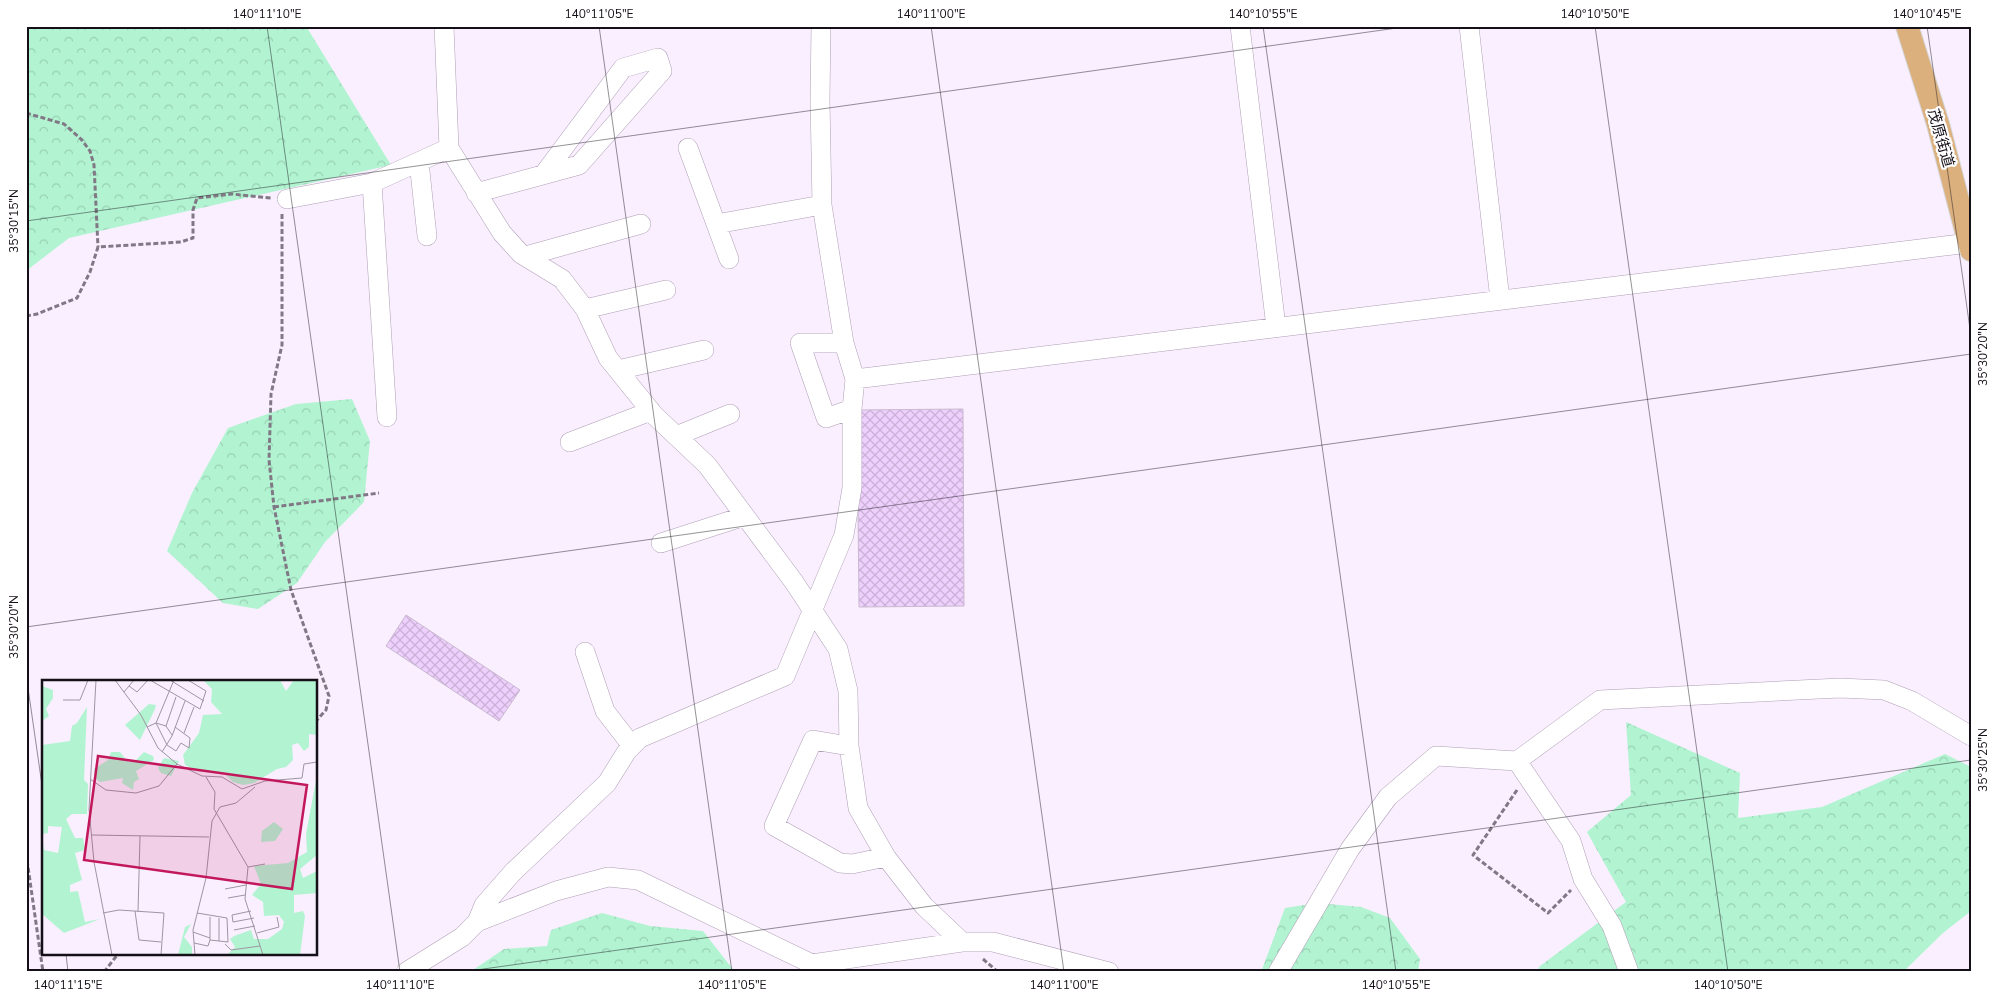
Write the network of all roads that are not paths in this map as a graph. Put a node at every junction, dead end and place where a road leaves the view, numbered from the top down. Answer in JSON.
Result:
{"nodes":[{"id":1,"x":444,"y":26,"type":"edge"},
{"id":2,"x":821,"y":26,"type":"edge"},
{"id":3,"x":1240,"y":26,"type":"edge"},
{"id":4,"x":1469,"y":26,"type":"edge"},
{"id":5,"x":1907,"y":26,"type":"edge"},
{"id":6,"x":448,"y":148,"type":"junction"},
{"id":7,"x":688,"y":148,"type":"dead end"},
{"id":8,"x":419,"y":162,"type":"junction"},
{"id":9,"x":544,"y":174,"type":"junction"},
{"id":10,"x":372,"y":183,"type":"junction"},
{"id":11,"x":476,"y":193,"type":"junction"},
{"id":12,"x":287,"y":199,"type":"road end"},
{"id":13,"x":822,"y":205,"type":"junction"},
{"id":14,"x":641,"y":224,"type":"dead end"},
{"id":15,"x":716,"y":224,"type":"junction"},
{"id":16,"x":427,"y":236,"type":"dead end"},
{"id":17,"x":1970,"y":246,"type":"edge"},
{"id":18,"x":526,"y":256,"type":"junction"},
{"id":19,"x":730,"y":259,"type":"dead end"},
{"id":20,"x":666,"y":290,"type":"dead end"},
{"id":21,"x":1500,"y":300,"type":"junction"},
{"id":22,"x":584,"y":309,"type":"junction"},
{"id":23,"x":1276,"y":328,"type":"junction"},
{"id":24,"x":844,"y":343,"type":"junction"},
{"id":25,"x":704,"y":350,"type":"dead end"},
{"id":26,"x":618,"y":370,"type":"junction"},
{"id":27,"x":855,"y":379,"type":"junction"},
{"id":28,"x":852,"y":409,"type":"junction"},
{"id":29,"x":651,"y":411,"type":"junction"},
{"id":30,"x":730,"y":414,"type":"dead end"},
{"id":31,"x":387,"y":417,"type":"dead end"},
{"id":32,"x":676,"y":436,"type":"junction"},
{"id":33,"x":570,"y":442,"type":"dead end"},
{"id":34,"x":745,"y":516,"type":"junction"},
{"id":35,"x":661,"y":542,"type":"dead end"},
{"id":36,"x":813,"y":611,"type":"junction"},
{"id":37,"x":585,"y":652,"type":"dead end"},
{"id":38,"x":1971,"y":736,"type":"edge"},
{"id":39,"x":632,"y":746,"type":"junction"},
{"id":40,"x":849,"y":746,"type":"junction"},
{"id":41,"x":1522,"y":768,"type":"junction"},
{"id":42,"x":886,"y":857,"type":"junction"},
{"id":43,"x":478,"y":922,"type":"junction"},
{"id":44,"x":962,"y":942,"type":"junction"},
{"id":45,"x":406,"y":972,"type":"edge"},
{"id":46,"x":1109,"y":972,"type":"edge"},
{"id":47,"x":1278,"y":972,"type":"edge"},
{"id":48,"x":1629,"y":972,"type":"edge"}],
"edges":[{"from":1,"to":6,"type":"street"},
{"from":2,"to":13,"type":"street"},
{"from":3,"to":23,"type":"street"},
{"from":4,"to":21,"type":"street"},
{"from":5,"to":17,"type":"main road","name":"茂原街道"},
{"from":6,"to":8,"type":"street"},
{"from":6,"to":11,"type":"street"},
{"from":7,"to":15,"type":"street"},
{"from":8,"to":10,"type":"street"},
{"from":8,"to":16,"type":"street"},
{"from":9,"to":9,"type":"street"},
{"from":9,"to":11,"type":"street"},
{"from":10,"to":12,"type":"street"},
{"from":10,"to":31,"type":"street"},
{"from":11,"to":18,"type":"street"},
{"from":13,"to":15,"type":"street"},
{"from":13,"to":24,"type":"street"},
{"from":14,"to":18,"type":"street"},
{"from":15,"to":19,"type":"street"},
{"from":17,"to":21,"type":"street"},
{"from":18,"to":22,"type":"street"},
{"from":20,"to":22,"type":"street"},
{"from":21,"to":23,"type":"street"},
{"from":22,"to":26,"type":"street"},
{"from":23,"to":27,"type":"street"},
{"from":24,"to":27,"type":"street"},
{"from":24,"to":28,"type":"street"},
{"from":25,"to":26,"type":"street"},
{"from":26,"to":29,"type":"street"},
{"from":27,"to":28,"type":"street"},
{"from":28,"to":36,"type":"street"},
{"from":29,"to":32,"type":"street"},
{"from":29,"to":33,"type":"street"},
{"from":30,"to":32,"type":"street"},
{"from":32,"to":34,"type":"street"},
{"from":34,"to":35,"type":"street"},
{"from":34,"to":36,"type":"street"},
{"from":36,"to":39,"type":"street"},
{"from":36,"to":40,"type":"street"},
{"from":37,"to":39,"type":"street"},
{"from":38,"to":41,"type":"street"},
{"from":39,"to":43,"type":"street"},
{"from":40,"to":42,"type":"street"},
{"from":40,"to":42,"type":"street"},
{"from":41,"to":47,"type":"street"},
{"from":41,"to":48,"type":"street"},
{"from":42,"to":44,"type":"street"},
{"from":43,"to":44,"type":"street"},
{"from":43,"to":45,"type":"street"},
{"from":44,"to":46,"type":"street"}]}
